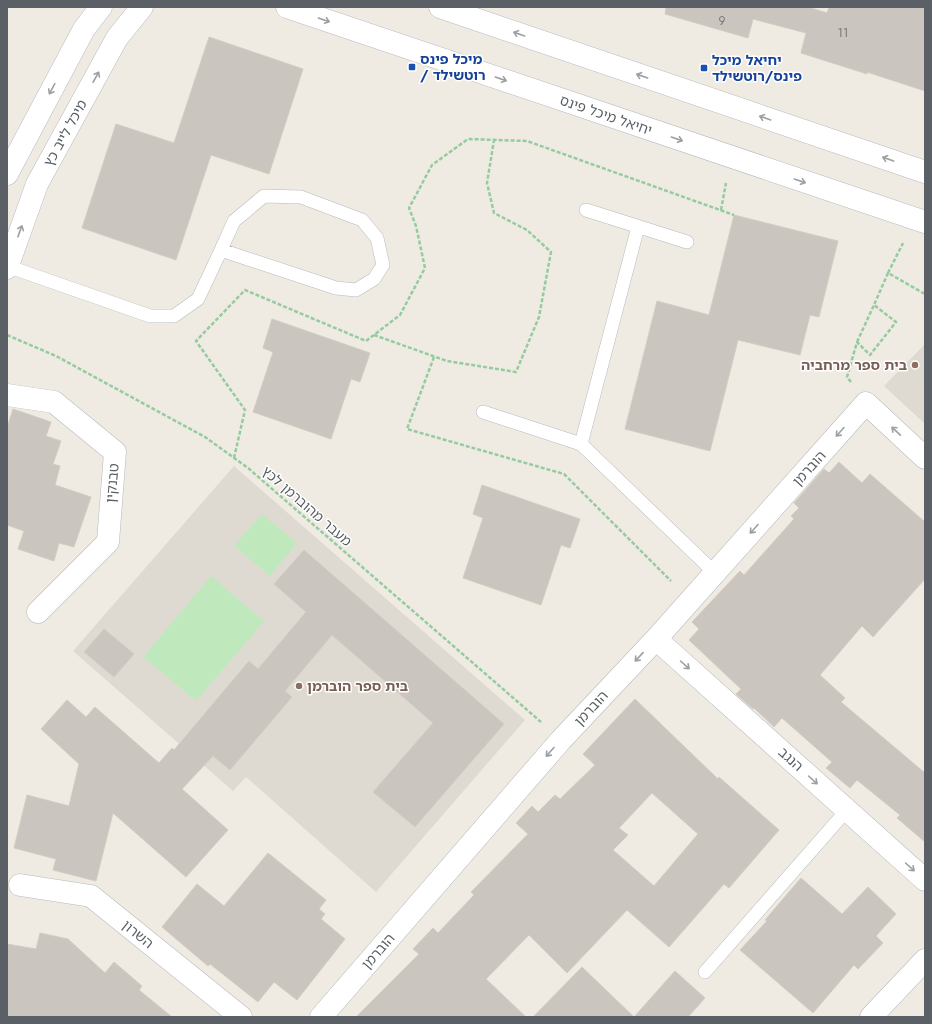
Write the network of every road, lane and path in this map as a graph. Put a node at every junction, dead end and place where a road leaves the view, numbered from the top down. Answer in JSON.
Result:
{"nodes":[{"id":1,"x":83,"y":7,"type":"edge"},
{"id":2,"x":101,"y":7,"type":"edge"},
{"id":3,"x":142,"y":7,"type":"edge"},
{"id":4,"x":288,"y":7,"type":"edge"},
{"id":5,"x":440,"y":7,"type":"edge"},
{"id":6,"x":84,"y":29,"type":"junction"},
{"id":7,"x":494,"y":140,"type":"junction"},
{"id":8,"x":925,"y":172,"type":"edge"},
{"id":9,"x":7,"y":174,"type":"edge"},
{"id":10,"x":586,"y":210,"type":"dead end"},
{"id":11,"x":734,"y":215,"type":"dead end"},
{"id":12,"x":925,"y":222,"type":"edge"},
{"id":13,"x":638,"y":227,"type":"junction"},
{"id":14,"x":905,"y":238,"type":"dead end"},
{"id":15,"x":687,"y":242,"type":"dead end"},
{"id":16,"x":221,"y":250,"type":"junction"},
{"id":17,"x":7,"y":267,"type":"edge"},
{"id":18,"x":888,"y":273,"type":"junction"},
{"id":19,"x":925,"y":294,"type":"edge"},
{"id":20,"x":874,"y":305,"type":"junction"},
{"id":21,"x":374,"y":334,"type":"junction"},
{"id":22,"x":7,"y":335,"type":"edge"},
{"id":23,"x":857,"y":342,"type":"junction"},
{"id":24,"x":434,"y":357,"type":"junction"},
{"id":25,"x":7,"y":395,"type":"edge"},
{"id":26,"x":867,"y":404,"type":"junction"},
{"id":27,"x":483,"y":412,"type":"dead end"},
{"id":28,"x":581,"y":444,"type":"junction"},
{"id":29,"x":234,"y":458,"type":"junction"},
{"id":30,"x":925,"y":458,"type":"edge"},
{"id":31,"x":715,"y":573,"type":"junction"},
{"id":32,"x":690,"y":601,"type":"junction"},
{"id":33,"x":38,"y":612,"type":"dead end"},
{"id":34,"x":656,"y":639,"type":"junction"},
{"id":35,"x":561,"y":740,"type":"junction"},
{"id":36,"x":847,"y":810,"type":"junction"},
{"id":37,"x":925,"y":880,"type":"edge"},
{"id":38,"x":20,"y":885,"type":"dead end"},
{"id":39,"x":925,"y":960,"type":"edge"},
{"id":40,"x":705,"y":972,"type":"dead end"},
{"id":41,"x":241,"y":1017,"type":"edge"},
{"id":42,"x":321,"y":1017,"type":"edge"},
{"id":43,"x":871,"y":1017,"type":"edge"}],
"edges":[{"from":1,"to":6,"type":"street"},
{"from":2,"to":6,"type":"street"},
{"from":17,"to":3,"type":"street","name":"מיכל לייב כץ","one_way":true},
{"from":4,"to":12,"type":"street","name":"יחיאל מיכל פינס","one_way":true},
{"from":8,"to":5,"type":"street","one_way":true},
{"from":6,"to":9,"type":"street","one_way":true},
{"from":7,"to":11,"type":"path"},
{"from":7,"to":21,"type":"path"},
{"from":7,"to":24,"type":"path"},
{"from":10,"to":13,"type":"lane"},
{"from":13,"to":15,"type":"lane"},
{"from":13,"to":28,"type":"lane"},
{"from":14,"to":18,"type":"path"},
{"from":16,"to":16,"type":"lane"},
{"from":16,"to":17,"type":"lane"},
{"from":18,"to":19,"type":"path"},
{"from":18,"to":20,"type":"path"},
{"from":20,"to":23,"type":"path"},
{"from":20,"to":23,"type":"path"},
{"from":21,"to":24,"type":"path"},
{"from":21,"to":29,"type":"path"},
{"from":22,"to":29,"type":"path","name":"מעבר מהוברמן לכץ"},
{"from":23,"to":26,"type":"path"},
{"from":24,"to":32,"type":"path"},
{"from":25,"to":33,"type":"street","name":"טבנקין"},
{"from":30,"to":26,"type":"street","one_way":true},
{"from":26,"to":31,"type":"street","name":"הוברמן","one_way":true},
{"from":27,"to":28,"type":"lane"},
{"from":28,"to":31,"type":"lane"},
{"from":29,"to":35,"type":"path","name":"מעבר מהוברמן לכץ"},
{"from":31,"to":32,"type":"street","name":"הוברמן"},
{"from":32,"to":34,"type":"street","name":"הוברמן"},
{"from":34,"to":35,"type":"street","name":"הוברמן","one_way":true},
{"from":34,"to":36,"type":"street","name":"הנגב","one_way":true},
{"from":35,"to":42,"type":"street","name":"הוברמן","one_way":true},
{"from":36,"to":37,"type":"street","name":"הנגב","one_way":true},
{"from":36,"to":40,"type":"lane"},
{"from":38,"to":41,"type":"street","name":"השרון"},
{"from":39,"to":43,"type":"street"}]}
